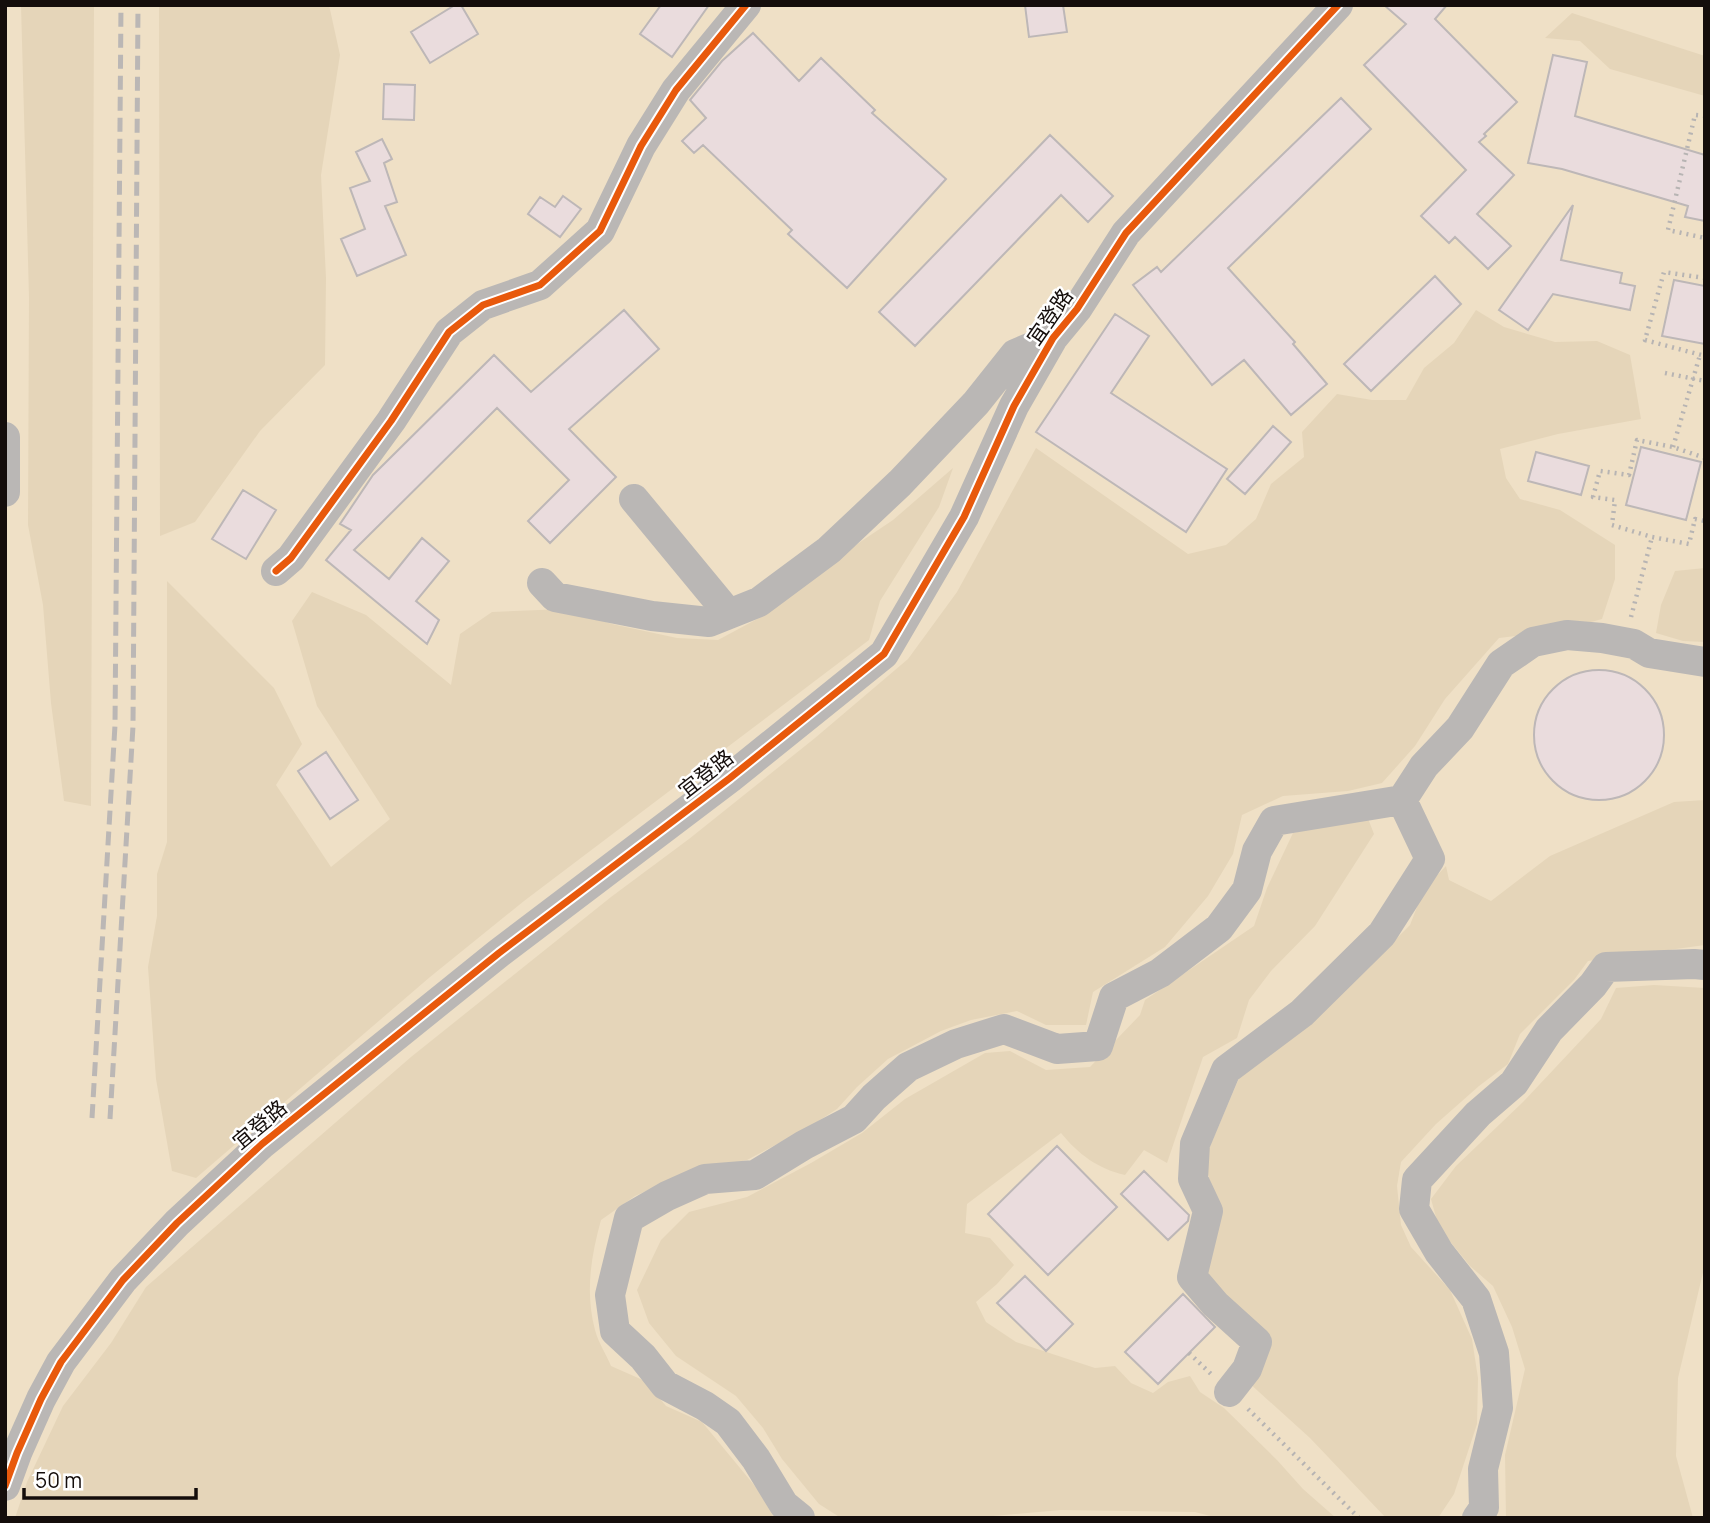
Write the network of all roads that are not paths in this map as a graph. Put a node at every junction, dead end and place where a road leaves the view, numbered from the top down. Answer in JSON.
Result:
{"nodes":[{"id":1,"x":746,"y":5,"type":"edge"},
{"id":2,"x":1338,"y":5,"type":"edge"},
{"id":3,"x":1053,"y":338,"type":"junction"},
{"id":4,"x":5,"y":437,"type":"edge"},
{"id":5,"x":5,"y":492,"type":"edge"},
{"id":6,"x":634,"y":499,"type":"dead end"},
{"id":7,"x":276,"y":571,"type":"dead end"},
{"id":8,"x":542,"y":583,"type":"dead end"},
{"id":9,"x":729,"y":614,"type":"junction"},
{"id":10,"x":1705,"y":662,"type":"edge"},
{"id":11,"x":1402,"y":800,"type":"junction"},
{"id":12,"x":1705,"y":965,"type":"edge"},
{"id":13,"x":1229,"y":1392,"type":"road end"},
{"id":14,"x":5,"y":1486,"type":"edge"},
{"id":15,"x":800,"y":1518,"type":"edge"},
{"id":16,"x":1477,"y":1518,"type":"edge"}],
"edges":[{"from":1,"to":7,"type":"street"},
{"from":2,"to":3,"type":"street","name":"宜登路"},
{"from":3,"to":9,"type":"street"},
{"from":3,"to":14,"type":"street","name":"宜登路"},
{"from":4,"to":5,"type":"street"},
{"from":6,"to":9,"type":"street"},
{"from":8,"to":9,"type":"street"},
{"from":10,"to":11,"type":"street"},
{"from":11,"to":13,"type":"street"},
{"from":11,"to":15,"type":"street"},
{"from":12,"to":16,"type":"street"}]}
